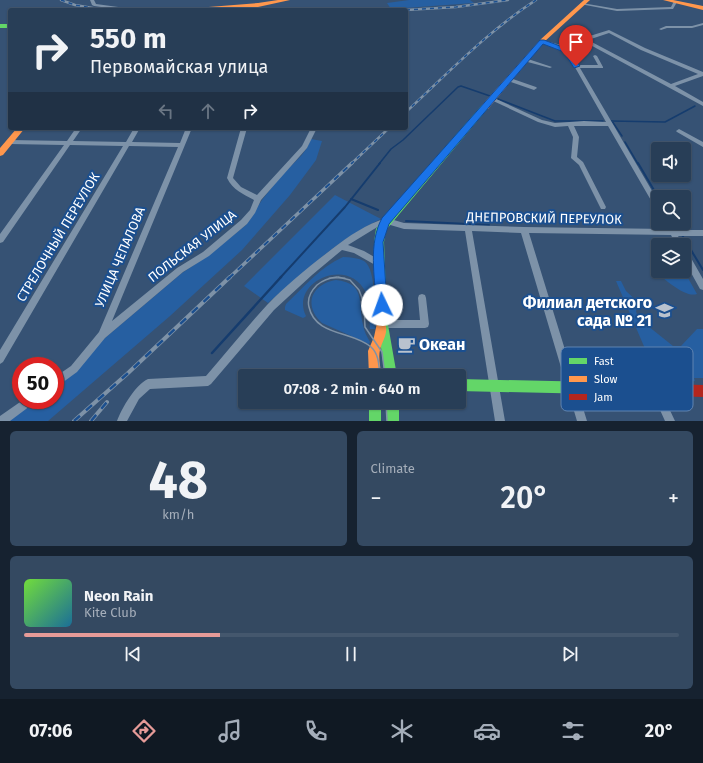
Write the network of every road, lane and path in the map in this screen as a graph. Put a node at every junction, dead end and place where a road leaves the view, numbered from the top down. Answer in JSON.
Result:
{"nodes":[{"id":1,"x":92,"y":0,"type":"edge"},
{"id":2,"x":287,"y":0,"type":"edge"},
{"id":3,"x":671,"y":1,"type":"edge"},
{"id":4,"x":584,"y":2,"type":"edge"},
{"id":5,"x":101,"y":8,"type":"edge"},
{"id":6,"x":224,"y":8,"type":"edge"},
{"id":7,"x":703,"y":8,"type":"edge"},
{"id":8,"x":703,"y":24,"type":"edge"},
{"id":9,"x":661,"y":29,"type":"dead end"},
{"id":10,"x":585,"y":40,"type":"junction"},
{"id":11,"x":542,"y":42,"type":"junction"},
{"id":12,"x":561,"y":47,"type":"junction"},
{"id":13,"x":594,"y":56,"type":"dead end"},
{"id":14,"x":526,"y":60,"type":"junction"},
{"id":15,"x":576,"y":66,"type":"junction"},
{"id":16,"x":550,"y":67,"type":"dead end"},
{"id":17,"x":703,"y":74,"type":"edge"},
{"id":18,"x":510,"y":80,"type":"junction"},
{"id":19,"x":670,"y":86,"type":"junction"},
{"id":20,"x":534,"y":88,"type":"dead end"},
{"id":21,"x":492,"y":99,"type":"junction"},
{"id":22,"x":703,"y":104,"type":"edge"},
{"id":23,"x":609,"y":124,"type":"junction"},
{"id":24,"x":571,"y":125,"type":"junction"},
{"id":25,"x":19,"y":130,"type":"edge"},
{"id":26,"x":78,"y":130,"type":"edge"},
{"id":27,"x":136,"y":130,"type":"edge"},
{"id":28,"x":188,"y":130,"type":"edge"},
{"id":29,"x":243,"y":130,"type":"edge"},
{"id":30,"x":313,"y":130,"type":"edge"},
{"id":31,"x":679,"y":131,"type":"dead end"},
{"id":32,"x":10,"y":142,"type":"junction"},
{"id":33,"x":69,"y":143,"type":"junction"},
{"id":34,"x":127,"y":145,"type":"junction"},
{"id":35,"x":182,"y":145,"type":"junction"},
{"id":36,"x":703,"y":145,"type":"edge"},
{"id":37,"x":0,"y":153,"type":"edge"},
{"id":38,"x":651,"y":195,"type":"edge"},
{"id":39,"x":258,"y":199,"type":"junction"},
{"id":40,"x":603,"y":207,"type":"dead end"},
{"id":41,"x":386,"y":221,"type":"junction"},
{"id":42,"x":468,"y":228,"type":"junction"},
{"id":43,"x":524,"y":230,"type":"junction"},
{"id":44,"x":673,"y":232,"type":"junction"},
{"id":45,"x":703,"y":233,"type":"edge"},
{"id":46,"x":676,"y":238,"type":"edge"},
{"id":47,"x":0,"y":240,"type":"edge"},
{"id":48,"x":340,"y":247,"type":"junction"},
{"id":49,"x":380,"y":264,"type":"junction"},
{"id":50,"x":691,"y":265,"type":"edge"},
{"id":51,"x":703,"y":286,"type":"edge"},
{"id":52,"x":422,"y":298,"type":"dead end"},
{"id":53,"x":383,"y":321,"type":"junction"},
{"id":54,"x":102,"y":335,"type":"junction"},
{"id":55,"x":374,"y":351,"type":"junction"},
{"id":56,"x":561,"y":354,"type":"edge"},
{"id":57,"x":389,"y":355,"type":"junction"},
{"id":58,"x":0,"y":359,"type":"edge"},
{"id":59,"x":375,"y":369,"type":"edge"},
{"id":60,"x":391,"y":369,"type":"edge"},
{"id":61,"x":64,"y":377,"type":"edge"},
{"id":62,"x":466,"y":385,"type":"edge"},
{"id":63,"x":493,"y":386,"type":"junction"},
{"id":64,"x":561,"y":387,"type":"edge"},
{"id":65,"x":693,"y":391,"type":"edge"},
{"id":66,"x":703,"y":391,"type":"edge"},
{"id":67,"x":19,"y":409,"type":"edge"},
{"id":68,"x":375,"y":409,"type":"edge"},
{"id":69,"x":393,"y":409,"type":"edge"},
{"id":70,"x":579,"y":411,"type":"edge"},
{"id":71,"x":665,"y":411,"type":"edge"},
{"id":72,"x":2,"y":421,"type":"edge"},
{"id":73,"x":122,"y":421,"type":"edge"},
{"id":74,"x":375,"y":421,"type":"edge"},
{"id":75,"x":393,"y":421,"type":"edge"},
{"id":76,"x":500,"y":421,"type":"edge"},
{"id":77,"x":582,"y":421,"type":"edge"},
{"id":78,"x":670,"y":421,"type":"edge"}],
"edges":[{"from":1,"to":5,"type":"street"},
{"from":2,"to":6,"type":"main road"},
{"from":3,"to":4,"type":"street"},
{"from":3,"to":7,"type":"main road"},
{"from":4,"to":11,"type":"main road"},
{"from":8,"to":9,"type":"street"},
{"from":10,"to":12,"type":"street"},
{"from":10,"to":17,"type":"street"},
{"from":10,"to":19,"type":"street"},
{"from":11,"to":12,"type":"street"},
{"from":11,"to":14,"type":"main road"},
{"from":12,"to":15,"type":"street"},
{"from":13,"to":15,"type":"street"},
{"from":14,"to":16,"type":"street"},
{"from":14,"to":18,"type":"main road"},
{"from":15,"to":23,"type":"street"},
{"from":17,"to":19,"type":"street"},
{"from":18,"to":20,"type":"street"},
{"from":18,"to":21,"type":"main road"},
{"from":19,"to":22,"type":"street"},
{"from":21,"to":24,"type":"street"},
{"from":21,"to":41,"type":"main road"},
{"from":23,"to":24,"type":"street"},
{"from":23,"to":38,"type":"street"},
{"from":24,"to":40,"type":"street"},
{"from":25,"to":32,"type":"main road"},
{"from":26,"to":33,"type":"street"},
{"from":27,"to":34,"type":"street","name":"СТРЕЛОЧНЫЙ ПЕРЕУЛОК"},
{"from":28,"to":35,"type":"street","name":"УЛИЦА ЧЕПАЛОВА"},
{"from":29,"to":39,"type":"street"},
{"from":30,"to":39,"type":"street","name":"ПОЛЬСКАЯ УЛИЦА"},
{"from":31,"to":36,"type":"street"},
{"from":32,"to":33,"type":"street"},
{"from":32,"to":37,"type":"main road"},
{"from":33,"to":34,"type":"street"},
{"from":33,"to":47,"type":"street"},
{"from":34,"to":35,"type":"street"},
{"from":34,"to":58,"type":"street","name":"СТРЕЛОЧНЫЙ ПЕРЕУЛОК"},
{"from":35,"to":54,"type":"street","name":"УЛИЦА ЧЕПАЛОВА"},
{"from":39,"to":54,"type":"street","name":"ПОЛЬСКАЯ УЛИЦА"},
{"from":41,"to":42,"type":"street","name":"ДНЕПРОВСКИЙ ПЕРЕУЛОК"},
{"from":41,"to":48,"type":"street"},
{"from":41,"to":49,"type":"main road"},
{"from":42,"to":43,"type":"street","name":"ДНЕПРОВСКИЙ ПЕРЕУЛОК"},
{"from":42,"to":63,"type":"street"},
{"from":43,"to":44,"type":"street","name":"ДНЕПРОВСКИЙ ПЕРЕУЛОК"},
{"from":43,"to":56,"type":"street"},
{"from":44,"to":45,"type":"street","name":"ДНЕПРОВСКИЙ ПЕРЕУЛОК"},
{"from":44,"to":46,"type":"street"},
{"from":48,"to":49,"type":"street"},
{"from":48,"to":73,"type":"street"},
{"from":49,"to":53,"type":"main road"},
{"from":50,"to":51,"type":"street"},
{"from":52,"to":53,"type":"street"},
{"from":53,"to":55,"type":"main road"},
{"from":53,"to":57,"type":"main road"},
{"from":54,"to":61,"type":"street","name":"УЛИЦА ЧЕПАЛОВА"},
{"from":55,"to":57,"type":"main road"},
{"from":55,"to":59,"type":"main road"},
{"from":57,"to":60,"type":"main road"},
{"from":62,"to":63,"type":"main road"},
{"from":63,"to":64,"type":"main road"},
{"from":63,"to":76,"type":"street"},
{"from":65,"to":66,"type":"main road"},
{"from":67,"to":72,"type":"street"},
{"from":68,"to":74,"type":"main road"},
{"from":69,"to":75,"type":"main road"},
{"from":70,"to":77,"type":"street"},
{"from":71,"to":78,"type":"street"}]}
